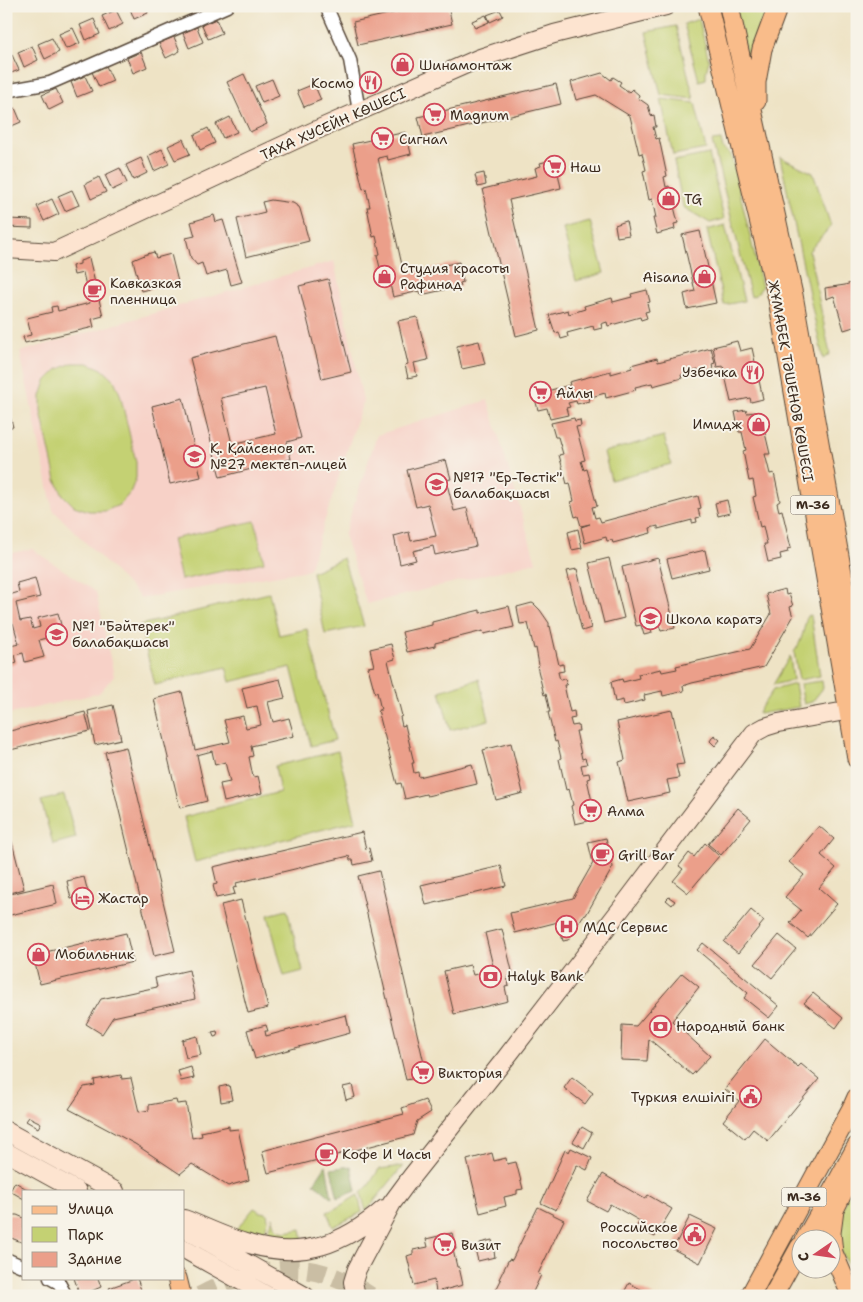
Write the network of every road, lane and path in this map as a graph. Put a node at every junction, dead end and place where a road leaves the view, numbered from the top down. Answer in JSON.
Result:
{"nodes":[{"id":1,"x":227,"y":6,"type":"edge"},
{"id":2,"x":326,"y":6,"type":"edge"},
{"id":3,"x":666,"y":6,"type":"edge"},
{"id":4,"x":708,"y":6,"type":"edge"},
{"id":5,"x":729,"y":6,"type":"edge"},
{"id":6,"x":778,"y":6,"type":"edge"},
{"id":7,"x":6,"y":91,"type":"edge"},
{"id":8,"x":359,"y":111,"type":"junction"},
{"id":9,"x":755,"y":124,"type":"junction"},
{"id":10,"x":6,"y":249,"type":"edge"},
{"id":11,"x":857,"y":658,"type":"edge"},
{"id":12,"x":852,"y":709,"type":"edge"},
{"id":13,"x":857,"y":759,"type":"edge"},
{"id":14,"x":857,"y":1097,"type":"edge"},
{"id":15,"x":6,"y":1130,"type":"edge"},
{"id":16,"x":857,"y":1146,"type":"edge"},
{"id":17,"x":6,"y":1152,"type":"edge"},
{"id":18,"x":52,"y":1156,"type":"junction"},
{"id":19,"x":857,"y":1163,"type":"edge"},
{"id":20,"x":42,"y":1172,"type":"junction"},
{"id":21,"x":75,"y":1190,"type":"edge"},
{"id":22,"x":113,"y":1190,"type":"edge"},
{"id":23,"x":392,"y":1203,"type":"junction"},
{"id":24,"x":185,"y":1219,"type":"edge"},
{"id":25,"x":185,"y":1230,"type":"edge"},
{"id":26,"x":811,"y":1230,"type":"edge"},
{"id":27,"x":185,"y":1250,"type":"edge"},
{"id":28,"x":6,"y":1258,"type":"edge"},
{"id":29,"x":22,"y":1265,"type":"edge"},
{"id":30,"x":790,"y":1265,"type":"edge"},
{"id":31,"x":54,"y":1280,"type":"edge"},
{"id":32,"x":178,"y":1280,"type":"edge"},
{"id":33,"x":66,"y":1296,"type":"edge"},
{"id":34,"x":179,"y":1296,"type":"edge"},
{"id":35,"x":268,"y":1296,"type":"edge"},
{"id":36,"x":305,"y":1296,"type":"edge"},
{"id":37,"x":356,"y":1296,"type":"edge"},
{"id":38,"x":750,"y":1296,"type":"edge"},
{"id":39,"x":773,"y":1296,"type":"edge"},
{"id":40,"x":853,"y":1296,"type":"edge"}],
"edges":[{"from":1,"to":7,"type":"street"},
{"from":2,"to":8,"type":"street"},
{"from":3,"to":8,"type":"street","name":"ТАХА ХУСЕЙН КӨШЕСІ"},
{"from":4,"to":12,"type":"main road","name":"ЖҰМАБЕК ТӘШЕНОВ КӨШЕСІ","number":"M-36"},
{"from":5,"to":9,"type":"main road","name":"ЖҰМАБЕК ТӘШЕНОВ КӨШЕСІ","number":"M-36"},
{"from":6,"to":9,"type":"main road"},
{"from":8,"to":10,"type":"street","name":"ТАХА ХУСЕЙН КӨШЕСІ"},
{"from":9,"to":11,"type":"main road","name":"ЖҰМАБЕК ТӘШЕНОВ КӨШЕСІ","number":"M-36"},
{"from":12,"to":13,"type":"main road","name":"ЖҰМАБЕК ТӘШЕНОВ КӨШЕСІ","number":"M-36"},
{"from":12,"to":23,"type":"street"},
{"from":14,"to":38,"type":"main road","number":"M-36"},
{"from":15,"to":18,"type":"street"},
{"from":16,"to":26,"type":"main road","number":"M-36"},
{"from":17,"to":20,"type":"street"},
{"from":18,"to":20,"type":"street"},
{"from":18,"to":22,"type":"street"},
{"from":19,"to":40,"type":"main road"},
{"from":20,"to":21,"type":"street"},
{"from":23,"to":24,"type":"street"},
{"from":23,"to":37,"type":"street"},
{"from":25,"to":36,"type":"street"},
{"from":27,"to":35,"type":"street"},
{"from":28,"to":29,"type":"street"},
{"from":30,"to":39,"type":"main road"},
{"from":31,"to":33,"type":"street"},
{"from":32,"to":34,"type":"main road"}]}
